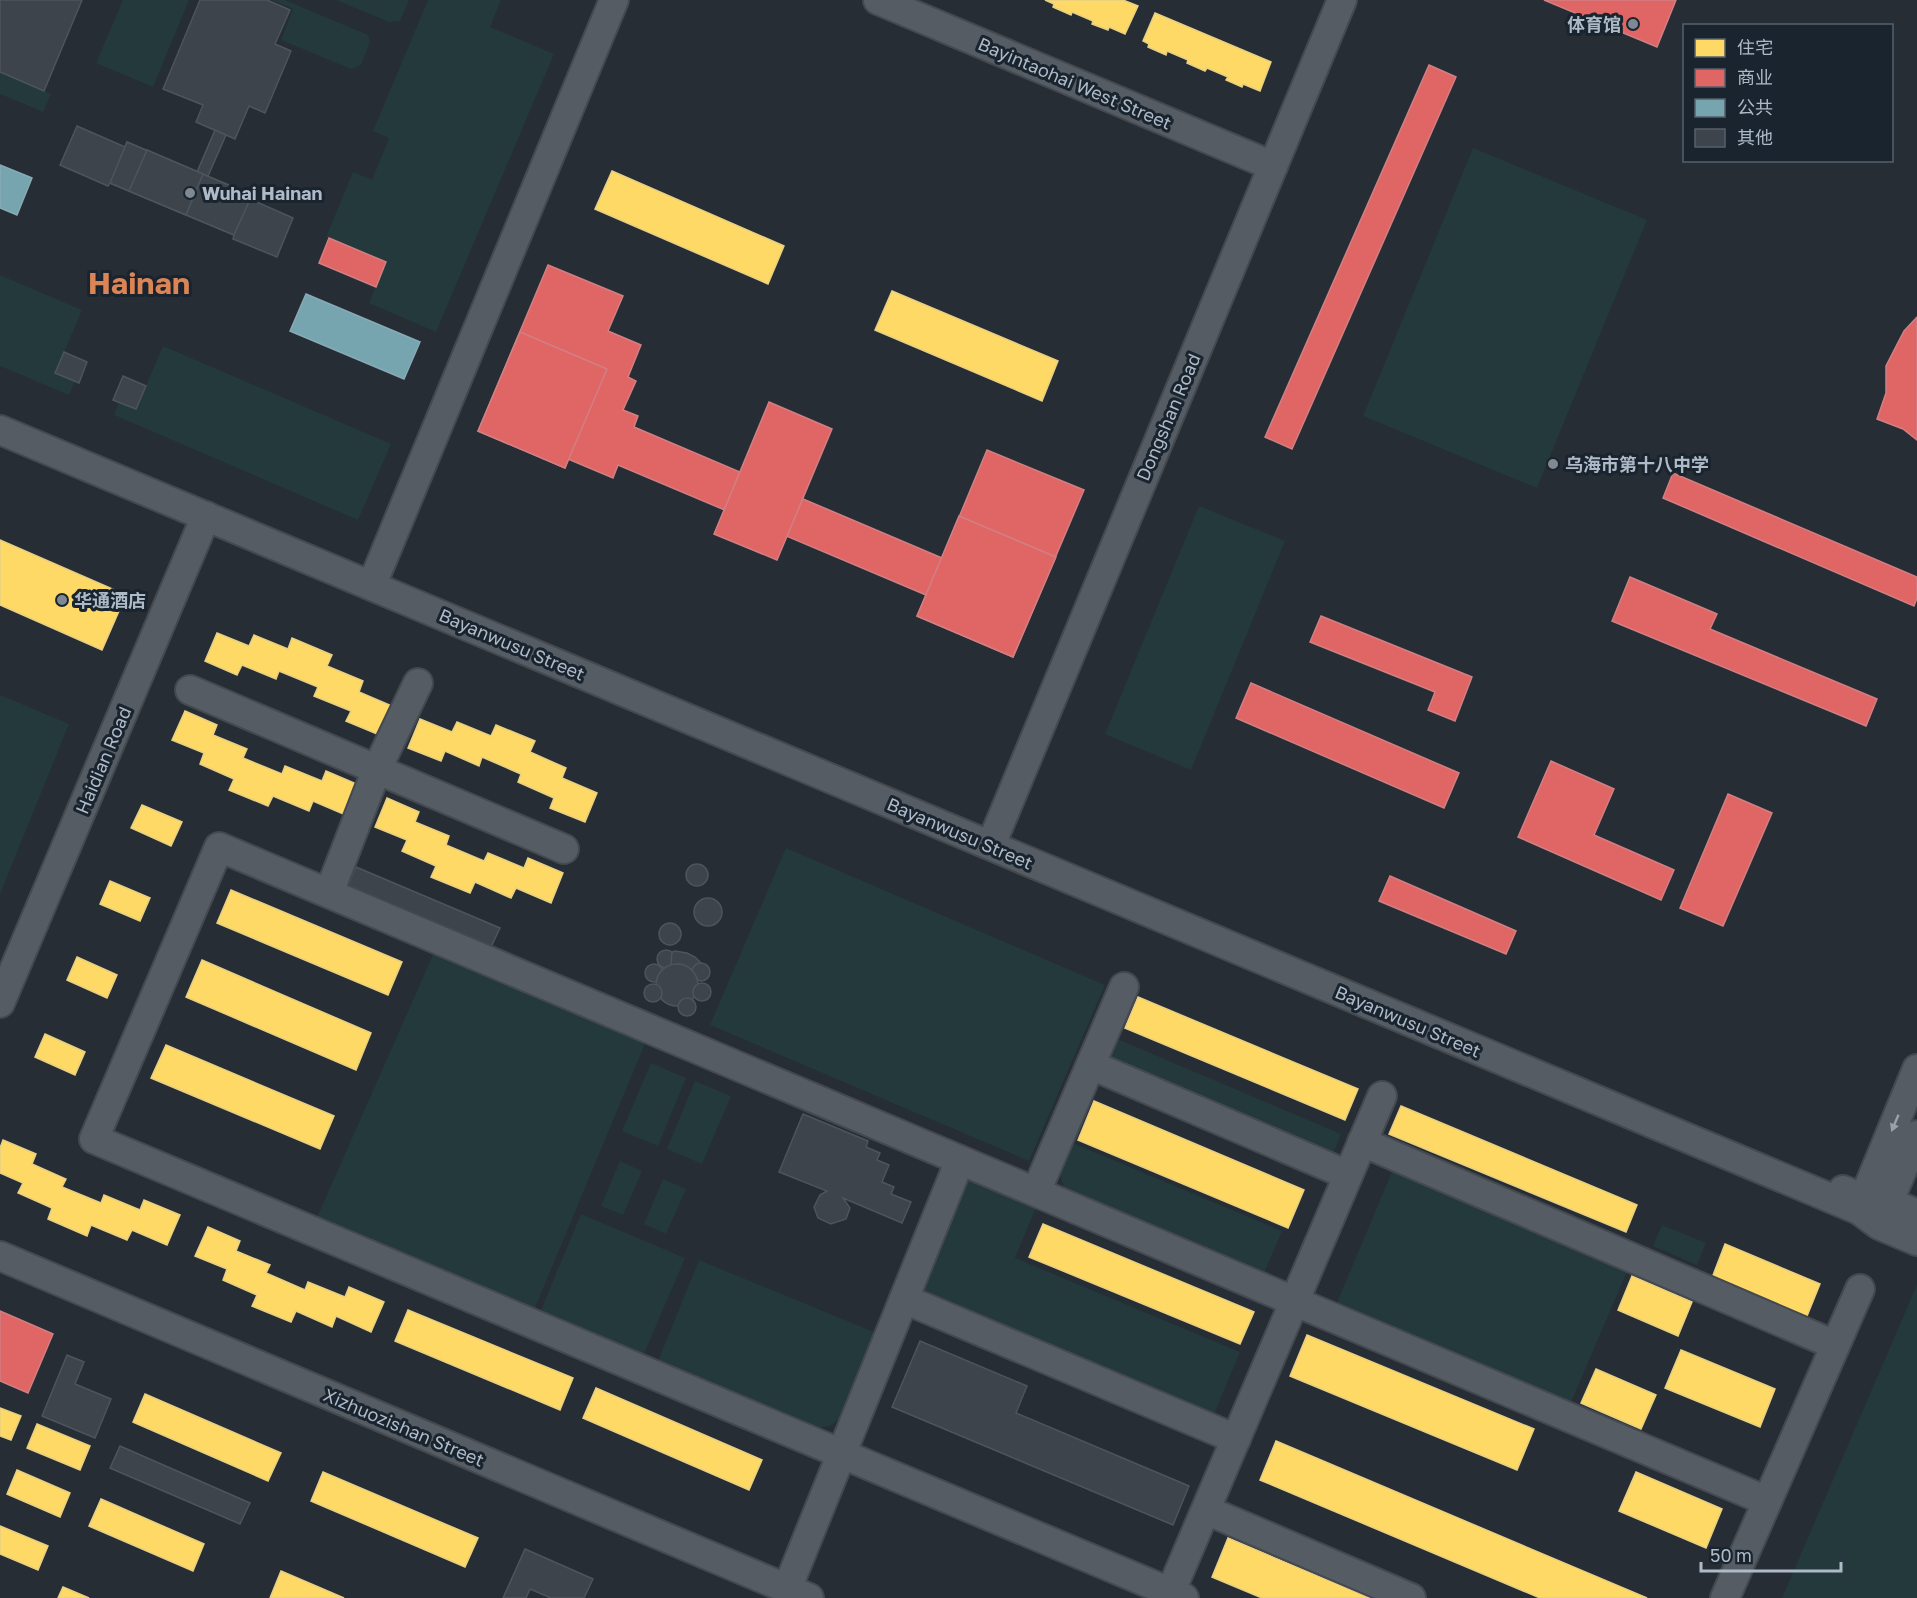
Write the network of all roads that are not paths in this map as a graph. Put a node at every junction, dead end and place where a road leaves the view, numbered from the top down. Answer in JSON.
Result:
{"nodes":[{"id":1,"x":614,"y":0,"type":"edge"},
{"id":2,"x":878,"y":0,"type":"edge"},
{"id":3,"x":1342,"y":0,"type":"edge"},
{"id":4,"x":1272,"y":166,"type":"junction"},
{"id":5,"x":0,"y":418,"type":"edge"},
{"id":6,"x":0,"y":429,"type":"edge"},
{"id":7,"x":206,"y":516,"type":"junction"},
{"id":8,"x":376,"y":575,"type":"junction"},
{"id":9,"x":418,"y":683,"type":"dead end"},
{"id":10,"x":190,"y":690,"type":"dead end"},
{"id":11,"x":377,"y":769,"type":"junction"},
{"id":12,"x":995,"y":835,"type":"junction"},
{"id":13,"x":564,"y":849,"type":"dead end"},
{"id":14,"x":329,"y":893,"type":"junction"},
{"id":15,"x":1124,"y":987,"type":"dead end"},
{"id":16,"x":0,"y":1003,"type":"edge"},
{"id":17,"x":1090,"y":1065,"type":"junction"},
{"id":18,"x":1917,"y":1069,"type":"edge"},
{"id":19,"x":1382,"y":1096,"type":"dead end"},
{"id":20,"x":1917,"y":1135,"type":"edge"},
{"id":21,"x":1362,"y":1142,"type":"junction"},
{"id":22,"x":960,"y":1160,"type":"junction"},
{"id":23,"x":1348,"y":1175,"type":"junction"},
{"id":24,"x":1036,"y":1192,"type":"junction"},
{"id":25,"x":1873,"y":1209,"type":"junction"},
{"id":26,"x":1917,"y":1214,"type":"edge"},
{"id":27,"x":1917,"y":1241,"type":"edge"},
{"id":28,"x":0,"y":1257,"type":"edge"},
{"id":29,"x":1860,"y":1289,"type":"dead end"},
{"id":30,"x":904,"y":1299,"type":"junction"},
{"id":31,"x":1294,"y":1301,"type":"junction"},
{"id":32,"x":1835,"y":1345,"type":"junction"},
{"id":33,"x":1236,"y":1439,"type":"junction"},
{"id":34,"x":842,"y":1454,"type":"junction"},
{"id":35,"x":1767,"y":1501,"type":"junction"},
{"id":36,"x":1206,"y":1510,"type":"junction"},
{"id":37,"x":798,"y":1593,"type":"edge"},
{"id":38,"x":1174,"y":1596,"type":"edge"},
{"id":39,"x":1411,"y":1598,"type":"edge"},
{"id":40,"x":1725,"y":1598,"type":"edge"}],
"edges":[{"from":1,"to":8,"type":"street"},
{"from":2,"to":4,"type":"street","name":"Bayintaohai West Street"},
{"from":3,"to":4,"type":"street","name":"Dongshan Road"},
{"from":4,"to":12,"type":"street","name":"Dongshan Road"},
{"from":5,"to":8,"type":"street","name":"Bayanwusu Street"},
{"from":6,"to":7,"type":"street","name":"Bayanwusu Street"},
{"from":7,"to":16,"type":"street","name":"Haidian Road"},
{"from":7,"to":25,"type":"street","name":"Bayanwusu Street"},
{"from":8,"to":12,"type":"street","name":"Bayanwusu Street"},
{"from":9,"to":11,"type":"street"},
{"from":10,"to":11,"type":"street"},
{"from":11,"to":13,"type":"street"},
{"from":11,"to":14,"type":"street"},
{"from":12,"to":25,"type":"street","name":"Bayanwusu Street"},
{"from":14,"to":22,"type":"street"},
{"from":14,"to":34,"type":"street"},
{"from":15,"to":17,"type":"street"},
{"from":17,"to":23,"type":"street"},
{"from":17,"to":24,"type":"street"},
{"from":18,"to":25,"type":"street","one_way":true},
{"from":19,"to":21,"type":"street"},
{"from":20,"to":25,"type":"street"},
{"from":21,"to":23,"type":"street"},
{"from":21,"to":32,"type":"street"},
{"from":22,"to":24,"type":"street"},
{"from":22,"to":30,"type":"street"},
{"from":23,"to":31,"type":"street"},
{"from":24,"to":31,"type":"street"},
{"from":25,"to":26,"type":"street","name":"Bayanwusu Street"},
{"from":25,"to":27,"type":"street","name":"Bayanwusu Street"},
{"from":28,"to":37,"type":"street","name":"Xizhuozishan Street"},
{"from":29,"to":32,"type":"street"},
{"from":30,"to":33,"type":"street"},
{"from":30,"to":34,"type":"street"},
{"from":31,"to":33,"type":"street"},
{"from":31,"to":35,"type":"street"},
{"from":32,"to":35,"type":"street"},
{"from":33,"to":36,"type":"street"},
{"from":34,"to":37,"type":"street"},
{"from":34,"to":38,"type":"street"},
{"from":35,"to":40,"type":"street"},
{"from":36,"to":38,"type":"street"},
{"from":36,"to":39,"type":"street"}]}
